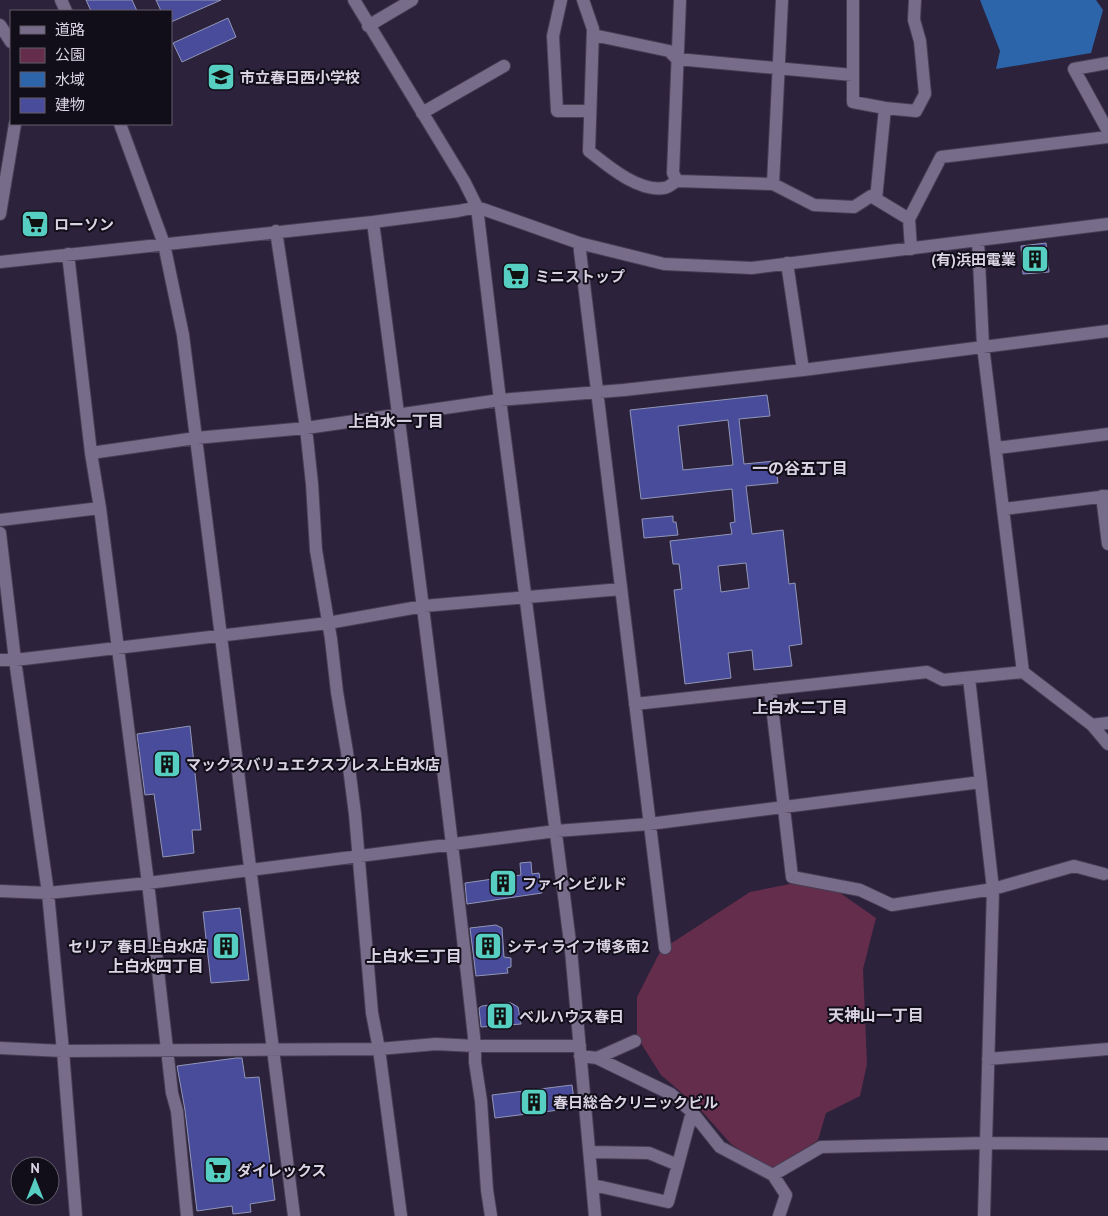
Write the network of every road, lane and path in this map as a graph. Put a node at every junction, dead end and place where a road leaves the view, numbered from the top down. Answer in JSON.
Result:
{"nodes":[{"id":1,"x":354,"y":0,"type":"edge"},
{"id":2,"x":412,"y":0,"type":"edge"},
{"id":3,"x":561,"y":0,"type":"edge"},
{"id":4,"x":583,"y":0,"type":"edge"},
{"id":5,"x":680,"y":0,"type":"edge"},
{"id":6,"x":782,"y":0,"type":"edge"},
{"id":7,"x":852,"y":0,"type":"edge"},
{"id":8,"x":914,"y":0,"type":"edge"},
{"id":9,"x":0,"y":25,"type":"edge"},
{"id":10,"x":368,"y":26,"type":"junction"},
{"id":11,"x":593,"y":35,"type":"junction"},
{"id":12,"x":10,"y":40,"type":"edge"},
{"id":13,"x":677,"y":59,"type":"junction"},
{"id":14,"x":1108,"y":63,"type":"edge"},
{"id":15,"x":504,"y":66,"type":"dead end"},
{"id":16,"x":778,"y":69,"type":"junction"},
{"id":17,"x":853,"y":76,"type":"junction"},
{"id":18,"x":885,"y":108,"type":"junction"},
{"id":19,"x":422,"y":112,"type":"junction"},
{"id":20,"x":590,"y":112,"type":"junction"},
{"id":21,"x":15,"y":125,"type":"edge"},
{"id":22,"x":120,"y":125,"type":"edge"},
{"id":23,"x":1108,"y":131,"type":"edge"},
{"id":24,"x":1108,"y":137,"type":"edge"},
{"id":25,"x":677,"y":181,"type":"junction"},
{"id":26,"x":773,"y":184,"type":"junction"},
{"id":27,"x":876,"y":199,"type":"junction"},
{"id":28,"x":477,"y":207,"type":"junction"},
{"id":29,"x":0,"y":214,"type":"edge"},
{"id":30,"x":909,"y":219,"type":"junction"},
{"id":31,"x":373,"y":222,"type":"junction"},
{"id":32,"x":1108,"y":224,"type":"edge"},
{"id":33,"x":276,"y":232,"type":"junction"},
{"id":34,"x":978,"y":240,"type":"junction"},
{"id":35,"x":578,"y":243,"type":"junction"},
{"id":36,"x":164,"y":244,"type":"junction"},
{"id":37,"x":911,"y":249,"type":"junction"},
{"id":38,"x":68,"y":254,"type":"junction"},
{"id":39,"x":0,"y":262,"type":"edge"},
{"id":40,"x":787,"y":263,"type":"junction"},
{"id":41,"x":1108,"y":331,"type":"edge"},
{"id":42,"x":983,"y":346,"type":"junction"},
{"id":43,"x":803,"y":370,"type":"junction"},
{"id":44,"x":598,"y":392,"type":"junction"},
{"id":45,"x":500,"y":400,"type":"junction"},
{"id":46,"x":399,"y":416,"type":"junction"},
{"id":47,"x":306,"y":428,"type":"junction"},
{"id":48,"x":1108,"y":434,"type":"edge"},
{"id":49,"x":196,"y":438,"type":"junction"},
{"id":50,"x":997,"y":448,"type":"junction"},
{"id":51,"x":91,"y":453,"type":"junction"},
{"id":52,"x":1105,"y":496,"type":"edge"},
{"id":53,"x":100,"y":508,"type":"junction"},
{"id":54,"x":1004,"y":510,"type":"junction"},
{"id":55,"x":0,"y":520,"type":"edge"},
{"id":56,"x":0,"y":533,"type":"edge"},
{"id":57,"x":1108,"y":544,"type":"edge"},
{"id":58,"x":621,"y":588,"type":"junction"},
{"id":59,"x":526,"y":598,"type":"junction"},
{"id":60,"x":424,"y":606,"type":"junction"},
{"id":61,"x":328,"y":623,"type":"junction"},
{"id":62,"x":222,"y":635,"type":"junction"},
{"id":63,"x":118,"y":649,"type":"junction"},
{"id":64,"x":0,"y":660,"type":"edge"},
{"id":65,"x":15,"y":660,"type":"junction"},
{"id":66,"x":1023,"y":672,"type":"junction"},
{"id":67,"x":969,"y":678,"type":"junction"},
{"id":68,"x":770,"y":689,"type":"junction"},
{"id":69,"x":635,"y":704,"type":"junction"},
{"id":70,"x":1108,"y":723,"type":"edge"},
{"id":71,"x":1092,"y":725,"type":"junction"},
{"id":72,"x":1108,"y":744,"type":"edge"},
{"id":73,"x":981,"y":782,"type":"junction"},
{"id":74,"x":783,"y":807,"type":"junction"},
{"id":75,"x":649,"y":824,"type":"junction"},
{"id":76,"x":556,"y":831,"type":"junction"},
{"id":77,"x":453,"y":844,"type":"junction"},
{"id":78,"x":358,"y":857,"type":"junction"},
{"id":79,"x":251,"y":869,"type":"junction"},
{"id":80,"x":1104,"y":874,"type":"dead end"},
{"id":81,"x":148,"y":883,"type":"junction"},
{"id":82,"x":993,"y":889,"type":"junction"},
{"id":83,"x":0,"y":891,"type":"edge"},
{"id":84,"x":48,"y":892,"type":"junction"},
{"id":85,"x":664,"y":948,"type":"dead end"},
{"id":86,"x":635,"y":1041,"type":"dead end"},
{"id":87,"x":475,"y":1046,"type":"junction"},
{"id":88,"x":0,"y":1048,"type":"edge"},
{"id":89,"x":380,"y":1049,"type":"junction"},
{"id":90,"x":1108,"y":1049,"type":"edge"},
{"id":91,"x":274,"y":1050,"type":"junction"},
{"id":92,"x":63,"y":1051,"type":"junction"},
{"id":93,"x":168,"y":1051,"type":"junction"},
{"id":94,"x":580,"y":1051,"type":"junction"},
{"id":95,"x":597,"y":1058,"type":"junction"},
{"id":96,"x":988,"y":1059,"type":"junction"},
{"id":97,"x":692,"y":1112,"type":"junction"},
{"id":98,"x":986,"y":1143,"type":"junction"},
{"id":99,"x":1108,"y":1144,"type":"edge"},
{"id":100,"x":590,"y":1152,"type":"junction"},
{"id":101,"x":678,"y":1165,"type":"junction"},
{"id":102,"x":773,"y":1176,"type":"junction"},
{"id":103,"x":593,"y":1186,"type":"junction"},
{"id":104,"x":76,"y":1216,"type":"edge"},
{"id":105,"x":187,"y":1216,"type":"edge"},
{"id":106,"x":294,"y":1216,"type":"edge"},
{"id":107,"x":401,"y":1216,"type":"edge"},
{"id":108,"x":491,"y":1216,"type":"edge"},
{"id":109,"x":595,"y":1216,"type":"edge"},
{"id":110,"x":780,"y":1216,"type":"edge"},
{"id":111,"x":984,"y":1216,"type":"edge"}],
"edges":[{"from":1,"to":10,"type":"street"},
{"from":2,"to":10,"type":"street"},
{"from":3,"to":20,"type":"street"},
{"from":4,"to":11,"type":"street"},
{"from":5,"to":13,"type":"street"},
{"from":6,"to":16,"type":"street"},
{"from":7,"to":17,"type":"street"},
{"from":8,"to":18,"type":"street"},
{"from":9,"to":12,"type":"street"},
{"from":10,"to":19,"type":"street"},
{"from":11,"to":13,"type":"street"},
{"from":11,"to":20,"type":"street"},
{"from":13,"to":16,"type":"street"},
{"from":13,"to":25,"type":"street"},
{"from":14,"to":23,"type":"street"},
{"from":15,"to":19,"type":"street"},
{"from":16,"to":17,"type":"street"},
{"from":16,"to":26,"type":"street"},
{"from":17,"to":18,"type":"street"},
{"from":18,"to":27,"type":"street"},
{"from":19,"to":28,"type":"street"},
{"from":20,"to":25,"type":"street"},
{"from":21,"to":29,"type":"street"},
{"from":22,"to":36,"type":"street"},
{"from":24,"to":30,"type":"street"},
{"from":25,"to":26,"type":"street"},
{"from":26,"to":27,"type":"street"},
{"from":27,"to":30,"type":"street"},
{"from":28,"to":31,"type":"street"},
{"from":28,"to":35,"type":"street"},
{"from":28,"to":45,"type":"street"},
{"from":30,"to":37,"type":"street"},
{"from":31,"to":33,"type":"street"},
{"from":31,"to":46,"type":"street"},
{"from":32,"to":34,"type":"street"},
{"from":33,"to":36,"type":"street"},
{"from":33,"to":47,"type":"street"},
{"from":34,"to":37,"type":"street"},
{"from":34,"to":42,"type":"street"},
{"from":35,"to":40,"type":"street"},
{"from":35,"to":44,"type":"street"},
{"from":36,"to":38,"type":"street"},
{"from":36,"to":49,"type":"street"},
{"from":37,"to":40,"type":"street"},
{"from":38,"to":39,"type":"street"},
{"from":38,"to":51,"type":"street"},
{"from":40,"to":43,"type":"street"},
{"from":41,"to":42,"type":"street"},
{"from":42,"to":43,"type":"street"},
{"from":42,"to":50,"type":"street"},
{"from":43,"to":44,"type":"street"},
{"from":44,"to":45,"type":"street"},
{"from":44,"to":58,"type":"street"},
{"from":45,"to":46,"type":"street"},
{"from":45,"to":59,"type":"street"},
{"from":46,"to":47,"type":"street"},
{"from":46,"to":60,"type":"street"},
{"from":47,"to":49,"type":"street"},
{"from":47,"to":61,"type":"street"},
{"from":48,"to":50,"type":"street"},
{"from":49,"to":51,"type":"street"},
{"from":49,"to":62,"type":"street"},
{"from":50,"to":54,"type":"street"},
{"from":51,"to":53,"type":"street"},
{"from":52,"to":54,"type":"street"},
{"from":52,"to":57,"type":"street"},
{"from":53,"to":55,"type":"street"},
{"from":53,"to":63,"type":"street"},
{"from":54,"to":66,"type":"street"},
{"from":56,"to":65,"type":"street"},
{"from":58,"to":59,"type":"street"},
{"from":58,"to":69,"type":"street"},
{"from":59,"to":60,"type":"street"},
{"from":59,"to":76,"type":"street"},
{"from":60,"to":61,"type":"street"},
{"from":60,"to":77,"type":"street"},
{"from":61,"to":62,"type":"street"},
{"from":61,"to":78,"type":"street"},
{"from":62,"to":63,"type":"street"},
{"from":62,"to":79,"type":"street"},
{"from":63,"to":65,"type":"street"},
{"from":63,"to":81,"type":"street"},
{"from":64,"to":65,"type":"street"},
{"from":65,"to":84,"type":"street"},
{"from":66,"to":67,"type":"street"},
{"from":66,"to":71,"type":"street"},
{"from":67,"to":68,"type":"street"},
{"from":67,"to":73,"type":"street"},
{"from":68,"to":69,"type":"street"},
{"from":68,"to":74,"type":"street"},
{"from":69,"to":75,"type":"street"},
{"from":70,"to":71,"type":"street"},
{"from":71,"to":72,"type":"street"},
{"from":73,"to":74,"type":"street"},
{"from":73,"to":82,"type":"street"},
{"from":74,"to":75,"type":"street"},
{"from":74,"to":82,"type":"street"},
{"from":75,"to":76,"type":"street"},
{"from":75,"to":85,"type":"street"},
{"from":76,"to":77,"type":"street"},
{"from":76,"to":94,"type":"street"},
{"from":77,"to":78,"type":"street"},
{"from":77,"to":87,"type":"street"},
{"from":78,"to":79,"type":"street"},
{"from":78,"to":89,"type":"street"},
{"from":79,"to":81,"type":"street"},
{"from":79,"to":91,"type":"street"},
{"from":80,"to":82,"type":"street"},
{"from":81,"to":84,"type":"street"},
{"from":81,"to":93,"type":"street"},
{"from":82,"to":96,"type":"street"},
{"from":83,"to":84,"type":"street"},
{"from":84,"to":92,"type":"street"},
{"from":86,"to":95,"type":"street"},
{"from":87,"to":89,"type":"street"},
{"from":87,"to":94,"type":"street"},
{"from":87,"to":108,"type":"street"},
{"from":88,"to":92,"type":"street"},
{"from":89,"to":91,"type":"street"},
{"from":89,"to":107,"type":"street"},
{"from":90,"to":96,"type":"street"},
{"from":91,"to":93,"type":"street"},
{"from":91,"to":106,"type":"street"},
{"from":92,"to":93,"type":"street"},
{"from":92,"to":104,"type":"street"},
{"from":93,"to":105,"type":"street"},
{"from":94,"to":95,"type":"street"},
{"from":94,"to":100,"type":"street"},
{"from":95,"to":97,"type":"street"},
{"from":96,"to":98,"type":"street"},
{"from":97,"to":101,"type":"street"},
{"from":97,"to":102,"type":"street"},
{"from":98,"to":99,"type":"street"},
{"from":98,"to":102,"type":"street"},
{"from":98,"to":111,"type":"street"},
{"from":100,"to":101,"type":"street"},
{"from":100,"to":103,"type":"street"},
{"from":101,"to":103,"type":"street"},
{"from":102,"to":110,"type":"street"},
{"from":103,"to":109,"type":"street"}]}
